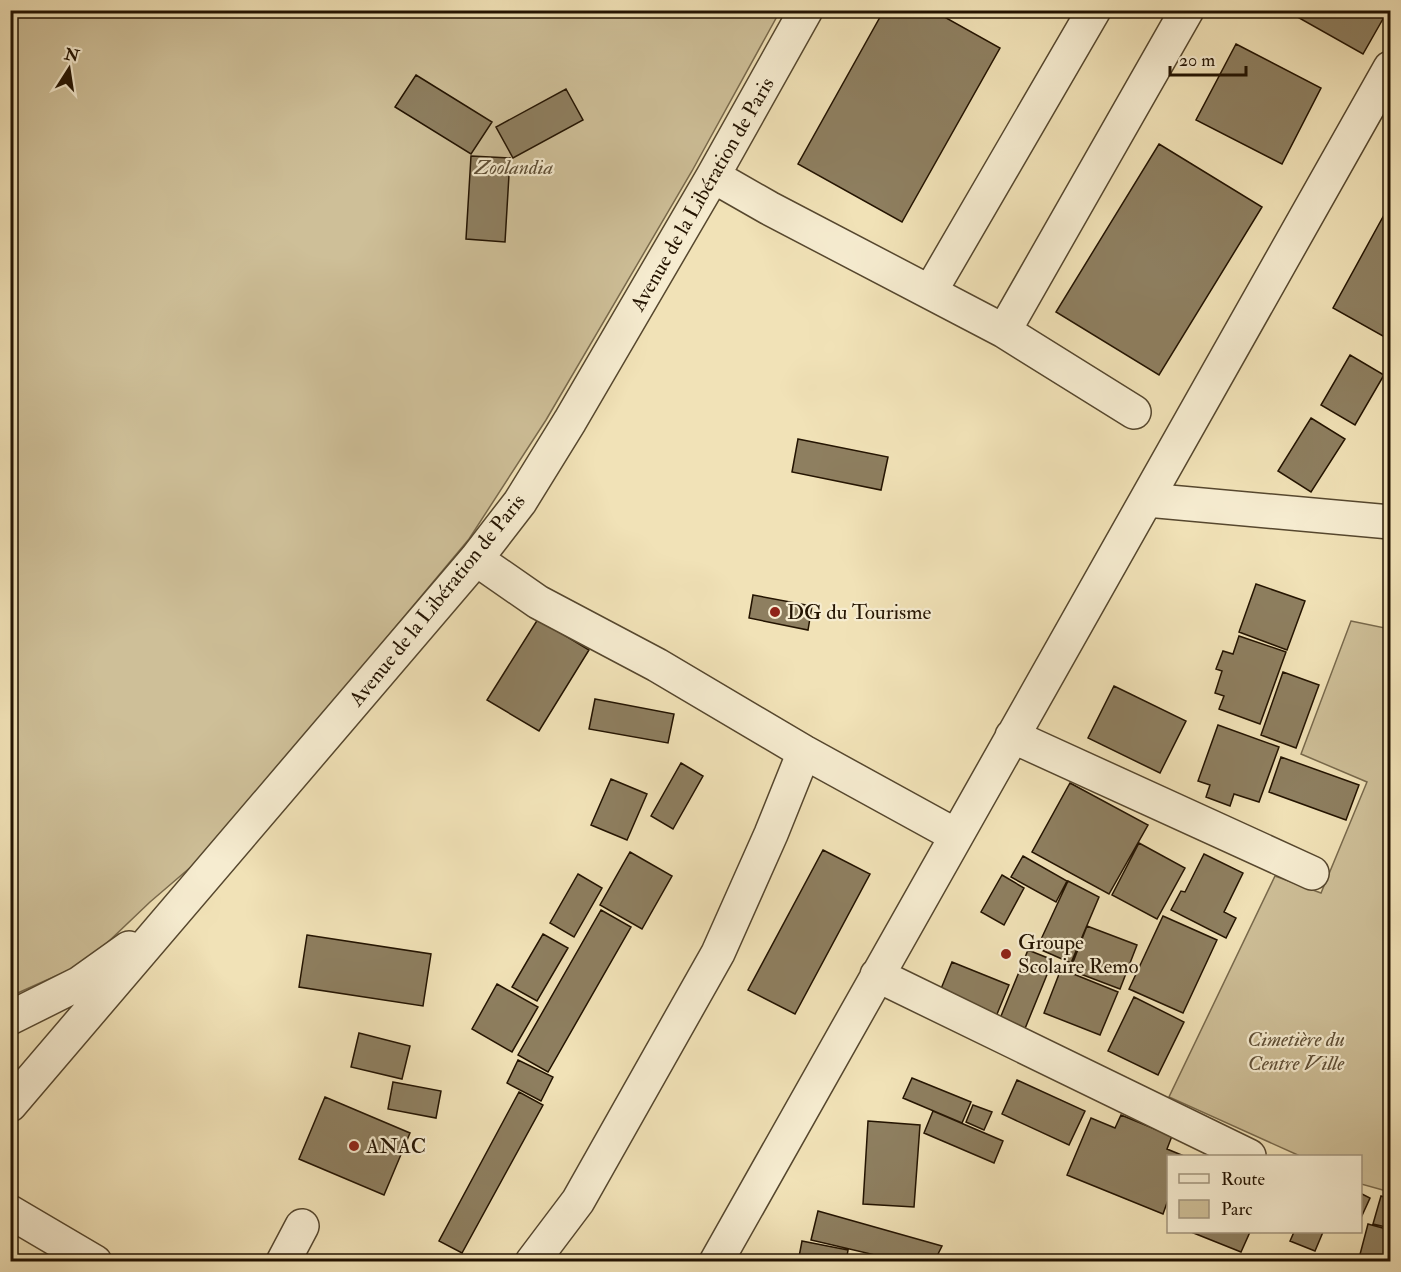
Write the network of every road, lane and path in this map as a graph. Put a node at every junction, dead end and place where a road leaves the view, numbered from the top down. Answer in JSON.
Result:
{"nodes":[{"id":1,"x":806,"y":10,"type":"edge"},
{"id":2,"x":1094,"y":10,"type":"edge"},
{"id":3,"x":1188,"y":10,"type":"edge"},
{"id":4,"x":1390,"y":68,"type":"edge"},
{"id":5,"x":713,"y":176,"type":"junction"},
{"id":6,"x":930,"y":292,"type":"junction"},
{"id":7,"x":1004,"y":330,"type":"junction"},
{"id":8,"x":1134,"y":411,"type":"dead end"},
{"id":9,"x":1147,"y":500,"type":"junction"},
{"id":10,"x":1390,"y":522,"type":"edge"},
{"id":11,"x":476,"y":559,"type":"junction"},
{"id":12,"x":1012,"y":736,"type":"junction"},
{"id":13,"x":804,"y":752,"type":"junction"},
{"id":14,"x":955,"y":835,"type":"junction"},
{"id":15,"x":1312,"y":873,"type":"dead end"},
{"id":16,"x":172,"y":918,"type":"junction"},
{"id":17,"x":877,"y":975,"type":"junction"},
{"id":18,"x":10,"y":1018,"type":"edge"},
{"id":19,"x":10,"y":1105,"type":"edge"},
{"id":20,"x":1247,"y":1155,"type":"edge"},
{"id":21,"x":10,"y":1212,"type":"edge"},
{"id":22,"x":302,"y":1227,"type":"dead end"},
{"id":23,"x":95,"y":1262,"type":"edge"},
{"id":24,"x":283,"y":1262,"type":"edge"},
{"id":25,"x":532,"y":1262,"type":"edge"},
{"id":26,"x":716,"y":1262,"type":"edge"}],
"edges":[{"from":1,"to":5,"type":"street","name":"Avenue de la Libération de Paris"},
{"from":2,"to":6,"type":"street"},
{"from":3,"to":7,"type":"street"},
{"from":4,"to":9,"type":"street"},
{"from":5,"to":6,"type":"street"},
{"from":5,"to":11,"type":"street","name":"Avenue de la Libération de Paris"},
{"from":6,"to":7,"type":"street"},
{"from":7,"to":8,"type":"street"},
{"from":9,"to":10,"type":"street"},
{"from":9,"to":12,"type":"street"},
{"from":11,"to":13,"type":"street"},
{"from":11,"to":16,"type":"street","name":"Avenue de la Libération de Paris"},
{"from":12,"to":14,"type":"street"},
{"from":12,"to":15,"type":"street"},
{"from":13,"to":14,"type":"street"},
{"from":13,"to":25,"type":"street"},
{"from":14,"to":17,"type":"street"},
{"from":16,"to":18,"type":"street"},
{"from":16,"to":19,"type":"street","name":"Avenue de la Libération de Paris"},
{"from":17,"to":20,"type":"street"},
{"from":17,"to":26,"type":"street"},
{"from":21,"to":23,"type":"street"},
{"from":22,"to":24,"type":"street"}]}
